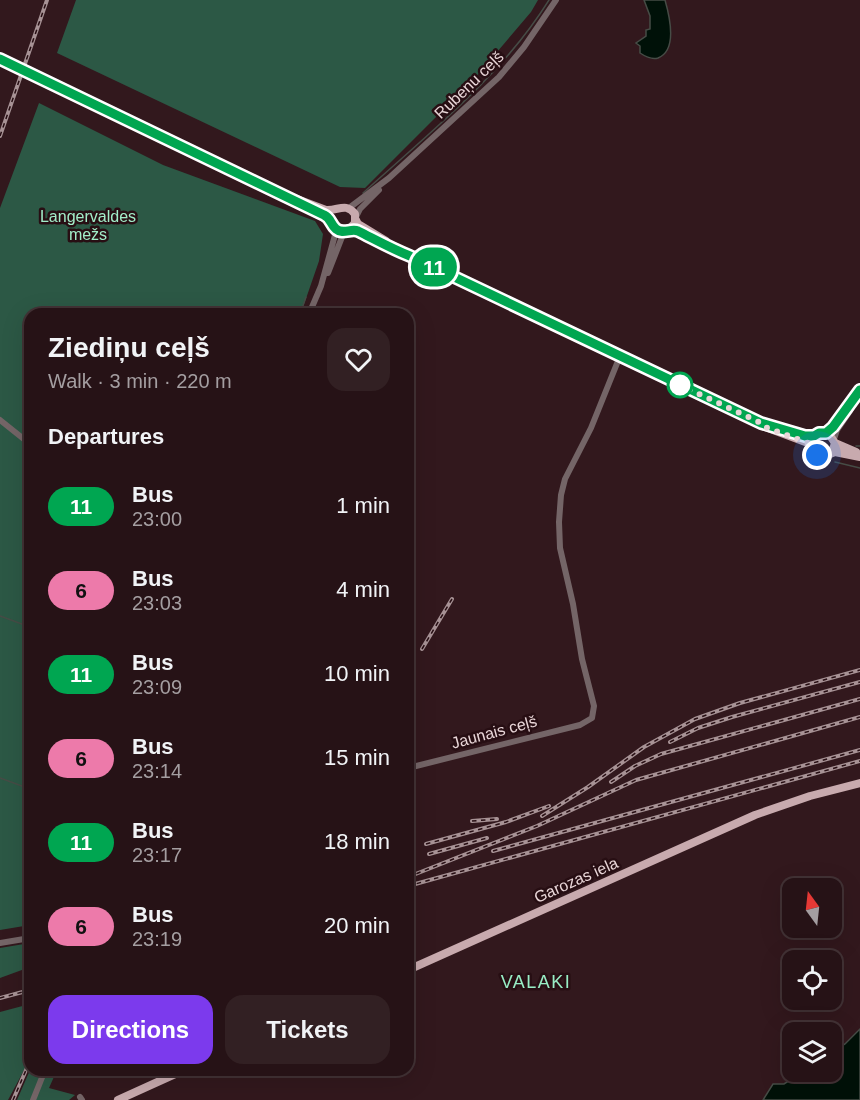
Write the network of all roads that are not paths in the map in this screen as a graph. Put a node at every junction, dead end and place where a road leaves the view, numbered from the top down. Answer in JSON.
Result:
{"nodes":[{"id":1,"x":556,"y":0,"type":"edge"},
{"id":2,"x":0,"y":59,"type":"edge"},
{"id":3,"x":389,"y":178,"type":"junction"},
{"id":4,"x":273,"y":190,"type":"junction"},
{"id":5,"x":349,"y":208,"type":"junction"},
{"id":6,"x":335,"y":210,"type":"junction"},
{"id":7,"x":356,"y":219,"type":"junction"},
{"id":8,"x":331,"y":220,"type":"junction"},
{"id":9,"x":335,"y":228,"type":"junction"},
{"id":10,"x":347,"y":231,"type":"junction"},
{"id":11,"x":410,"y":256,"type":"junction"},
{"id":12,"x":321,"y":286,"type":"junction"},
{"id":13,"x":312,"y":308,"type":"edge"},
{"id":14,"x":620,"y":356,"type":"junction"},
{"id":15,"x":860,"y":390,"type":"edge"},
{"id":16,"x":856,"y":399,"type":"junction"},
{"id":17,"x":0,"y":420,"type":"edge"},
{"id":18,"x":761,"y":423,"type":"junction"},
{"id":19,"x":826,"y":433,"type":"junction"},
{"id":20,"x":814,"y":436,"type":"junction"},
{"id":21,"x":24,"y":439,"type":"edge"},
{"id":22,"x":834,"y":441,"type":"junction"},
{"id":23,"x":811,"y":446,"type":"junction"},
{"id":24,"x":832,"y":453,"type":"junction"},
{"id":25,"x":860,"y":455,"type":"edge"},
{"id":26,"x":414,"y":767,"type":"edge"},
{"id":27,"x":860,"y":783,"type":"edge"},
{"id":28,"x":24,"y":939,"type":"edge"},
{"id":29,"x":0,"y":943,"type":"edge"},
{"id":30,"x":414,"y":967,"type":"edge"},
{"id":31,"x":43,"y":1076,"type":"edge"},
{"id":32,"x":171,"y":1076,"type":"edge"},
{"id":33,"x":33,"y":1100,"type":"edge"},
{"id":34,"x":118,"y":1100,"type":"edge"}],
"edges":[{"from":1,"to":3,"type":"street","name":"Rubeņu ceļš"},
{"from":2,"to":4,"type":"main road","bridge":true},
{"from":3,"to":5,"type":"street","name":"Rubeņu ceļš"},
{"from":3,"to":7,"type":"street","name":"Rubeņu ceļš"},
{"from":4,"to":6,"type":"main road"},
{"from":4,"to":8,"type":"main road"},
{"from":5,"to":6,"type":"main road"},
{"from":5,"to":7,"type":"main road"},
{"from":6,"to":8,"type":"main road"},
{"from":7,"to":10,"type":"main road"},
{"from":7,"to":11,"type":"main road"},
{"from":8,"to":9,"type":"main road"},
{"from":9,"to":10,"type":"main road"},
{"from":9,"to":12,"type":"street"},
{"from":10,"to":11,"type":"main road"},
{"from":10,"to":12,"type":"street"},
{"from":11,"to":14,"type":"main road"},
{"from":12,"to":13,"type":"street"},
{"from":14,"to":18,"type":"main road"},
{"from":14,"to":26,"type":"street","name":"Jaunais ceļš"},
{"from":15,"to":16,"type":"street"},
{"from":16,"to":19,"type":"street"},
{"from":16,"to":22,"type":"street"},
{"from":17,"to":21,"type":"street"},
{"from":18,"to":20,"type":"main road"},
{"from":18,"to":23,"type":"main road"},
{"from":19,"to":20,"type":"main road"},
{"from":19,"to":22,"type":"main road"},
{"from":20,"to":23,"type":"main road"},
{"from":22,"to":24,"type":"main road"},
{"from":22,"to":25,"type":"main road"},
{"from":23,"to":24,"type":"main road"},
{"from":24,"to":25,"type":"main road"},
{"from":27,"to":30,"type":"main road","name":"Garozas iela"},
{"from":28,"to":29,"type":"street"},
{"from":31,"to":33,"type":"street"},
{"from":32,"to":34,"type":"main road"}]}
